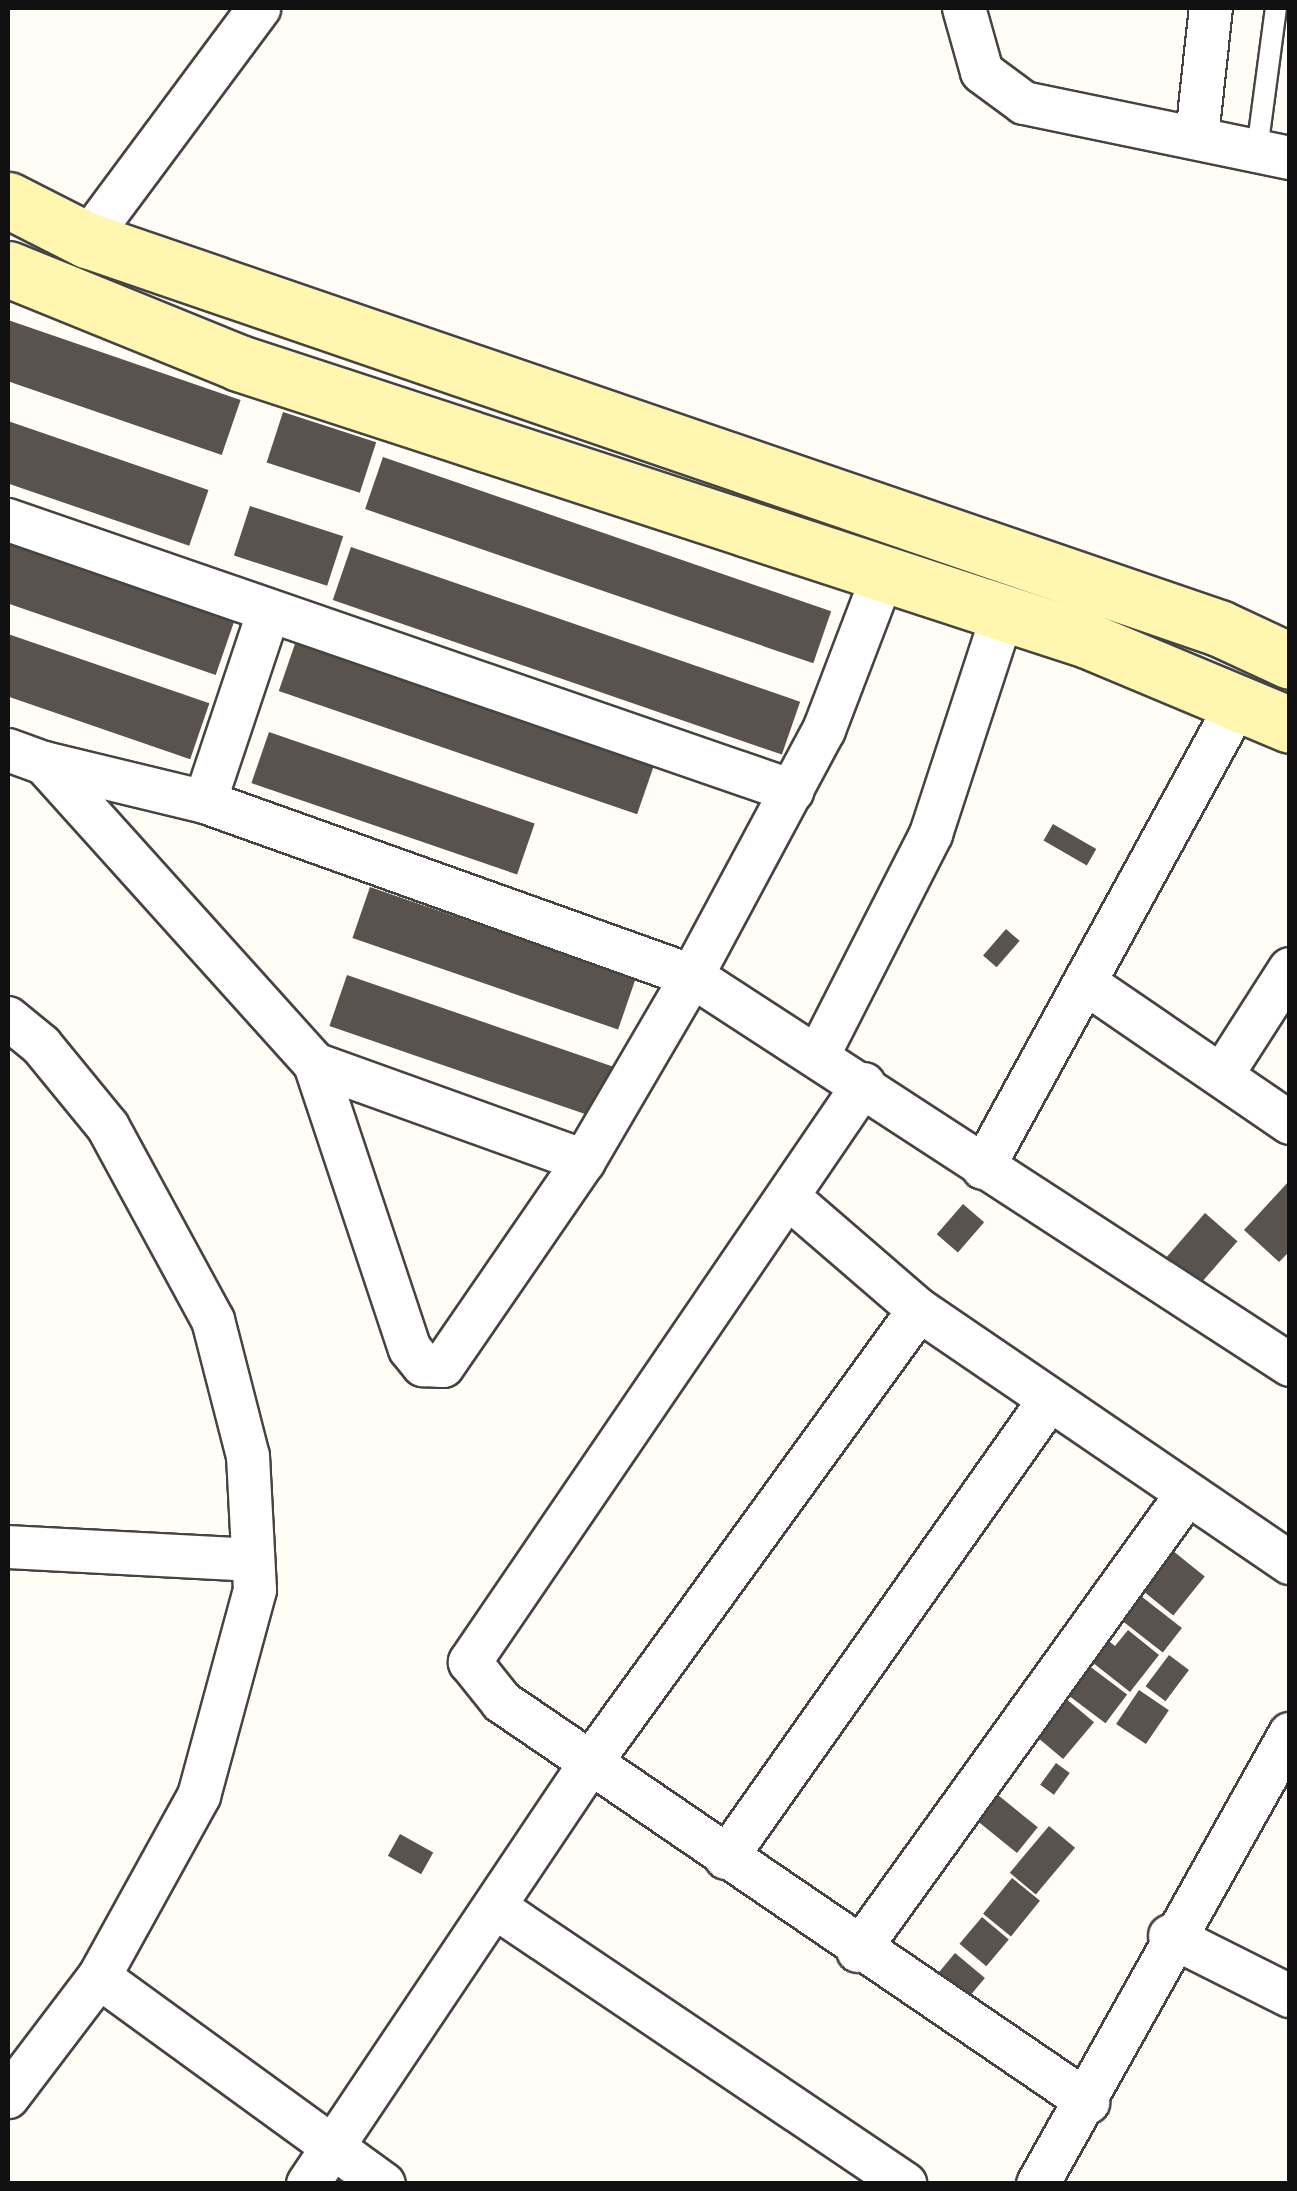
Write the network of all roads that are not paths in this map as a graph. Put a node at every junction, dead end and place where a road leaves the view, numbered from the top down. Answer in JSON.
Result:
{"nodes":[{"id":1,"x":259,"y":8,"type":"edge"},
{"id":2,"x":964,"y":8,"type":"edge"},
{"id":3,"x":1211,"y":8,"type":"edge"},
{"id":4,"x":1276,"y":8,"type":"edge"},
{"id":5,"x":1197,"y":136,"type":"junction"},
{"id":6,"x":1274,"y":154,"type":"edge"},
{"id":7,"x":8,"y":200,"type":"edge"},
{"id":8,"x":88,"y":240,"type":"junction"},
{"id":9,"x":8,"y":269,"type":"edge"},
{"id":10,"x":8,"y":520,"type":"edge"},
{"id":11,"x":884,"y":573,"type":"junction"},
{"id":12,"x":268,"y":610,"type":"junction"},
{"id":13,"x":1004,"y":611,"type":"junction"},
{"id":14,"x":1290,"y":662,"type":"edge"},
{"id":15,"x":1239,"y":701,"type":"junction"},
{"id":16,"x":1290,"y":726,"type":"edge"},
{"id":17,"x":26,"y":756,"type":"edge"},
{"id":18,"x":792,"y":790,"type":"junction"},
{"id":19,"x":205,"y":802,"type":"junction"},
{"id":20,"x":1290,"y":968,"type":"edge"},
{"id":21,"x":692,"y":976,"type":"junction"},
{"id":22,"x":1087,"y":984,"type":"junction"},
{"id":23,"x":8,"y":1018,"type":"edge"},
{"id":24,"x":818,"y":1056,"type":"junction"},
{"id":25,"x":315,"y":1064,"type":"junction"},
{"id":26,"x":1222,"y":1076,"type":"junction"},
{"id":27,"x":864,"y":1084,"type":"junction"},
{"id":28,"x":1290,"y":1123,"type":"edge"},
{"id":29,"x":584,"y":1161,"type":"junction"},
{"id":30,"x":983,"y":1168,"type":"junction"},
{"id":31,"x":788,"y":1197,"type":"junction"},
{"id":32,"x":919,"y":1310,"type":"junction"},
{"id":33,"x":1290,"y":1365,"type":"edge"},
{"id":34,"x":1048,"y":1402,"type":"junction"},
{"id":35,"x":1185,"y":1497,"type":"junction"},
{"id":36,"x":8,"y":1548,"type":"edge"},
{"id":37,"x":253,"y":1560,"type":"junction"},
{"id":38,"x":1290,"y":1563,"type":"edge"},
{"id":39,"x":1290,"y":1734,"type":"edge"},
{"id":40,"x":591,"y":1762,"type":"junction"},
{"id":41,"x":726,"y":1858,"type":"junction"},
{"id":42,"x":495,"y":1907,"type":"junction"},
{"id":43,"x":1170,"y":1936,"type":"junction"},
{"id":44,"x":858,"y":1951,"type":"junction"},
{"id":45,"x":100,"y":1977,"type":"junction"},
{"id":46,"x":1290,"y":1996,"type":"edge"},
{"id":47,"x":8,"y":2097,"type":"edge"},
{"id":48,"x":1088,"y":2102,"type":"junction"},
{"id":49,"x":332,"y":2148,"type":"junction"},
{"id":50,"x":308,"y":2184,"type":"edge"},
{"id":51,"x":384,"y":2184,"type":"edge"},
{"id":52,"x":905,"y":2184,"type":"edge"},
{"id":53,"x":1038,"y":2184,"type":"edge"}],
"edges":[{"from":1,"to":8,"type":"street"},
{"from":2,"to":5,"type":"street"},
{"from":3,"to":5,"type":"street"},
{"from":4,"to":6,"type":"lane"},
{"from":5,"to":6,"type":"street"},
{"from":7,"to":8,"type":"main road"},
{"from":8,"to":14,"type":"main road"},
{"from":9,"to":11,"type":"main road"},
{"from":10,"to":12,"type":"street"},
{"from":11,"to":13,"type":"main road"},
{"from":11,"to":18,"type":"street"},
{"from":12,"to":18,"type":"street"},
{"from":12,"to":19,"type":"street"},
{"from":13,"to":15,"type":"main road"},
{"from":13,"to":24,"type":"street"},
{"from":15,"to":16,"type":"main road"},
{"from":15,"to":22,"type":"street"},
{"from":17,"to":19,"type":"street"},
{"from":17,"to":25,"type":"street"},
{"from":18,"to":21,"type":"street"},
{"from":19,"to":21,"type":"street"},
{"from":20,"to":26,"type":"street"},
{"from":21,"to":24,"type":"street"},
{"from":21,"to":29,"type":"street"},
{"from":22,"to":26,"type":"street"},
{"from":22,"to":30,"type":"street"},
{"from":23,"to":37,"type":"street"},
{"from":24,"to":27,"type":"street"},
{"from":25,"to":29,"type":"street"},
{"from":25,"to":29,"type":"street"},
{"from":26,"to":28,"type":"street"},
{"from":27,"to":30,"type":"street"},
{"from":27,"to":31,"type":"street"},
{"from":30,"to":33,"type":"street"},
{"from":31,"to":32,"type":"street"},
{"from":31,"to":40,"type":"street"},
{"from":32,"to":34,"type":"street"},
{"from":32,"to":40,"type":"street"},
{"from":34,"to":35,"type":"street"},
{"from":34,"to":41,"type":"street"},
{"from":35,"to":38,"type":"street"},
{"from":35,"to":44,"type":"street"},
{"from":36,"to":37,"type":"street"},
{"from":37,"to":45,"type":"street"},
{"from":39,"to":43,"type":"street"},
{"from":40,"to":41,"type":"street"},
{"from":40,"to":42,"type":"street"},
{"from":41,"to":44,"type":"street"},
{"from":42,"to":49,"type":"street"},
{"from":42,"to":52,"type":"street"},
{"from":43,"to":46,"type":"street"},
{"from":43,"to":48,"type":"street"},
{"from":44,"to":48,"type":"street"},
{"from":45,"to":47,"type":"street"},
{"from":45,"to":49,"type":"street"},
{"from":48,"to":53,"type":"street"},
{"from":49,"to":50,"type":"street"},
{"from":49,"to":51,"type":"street"}]}
